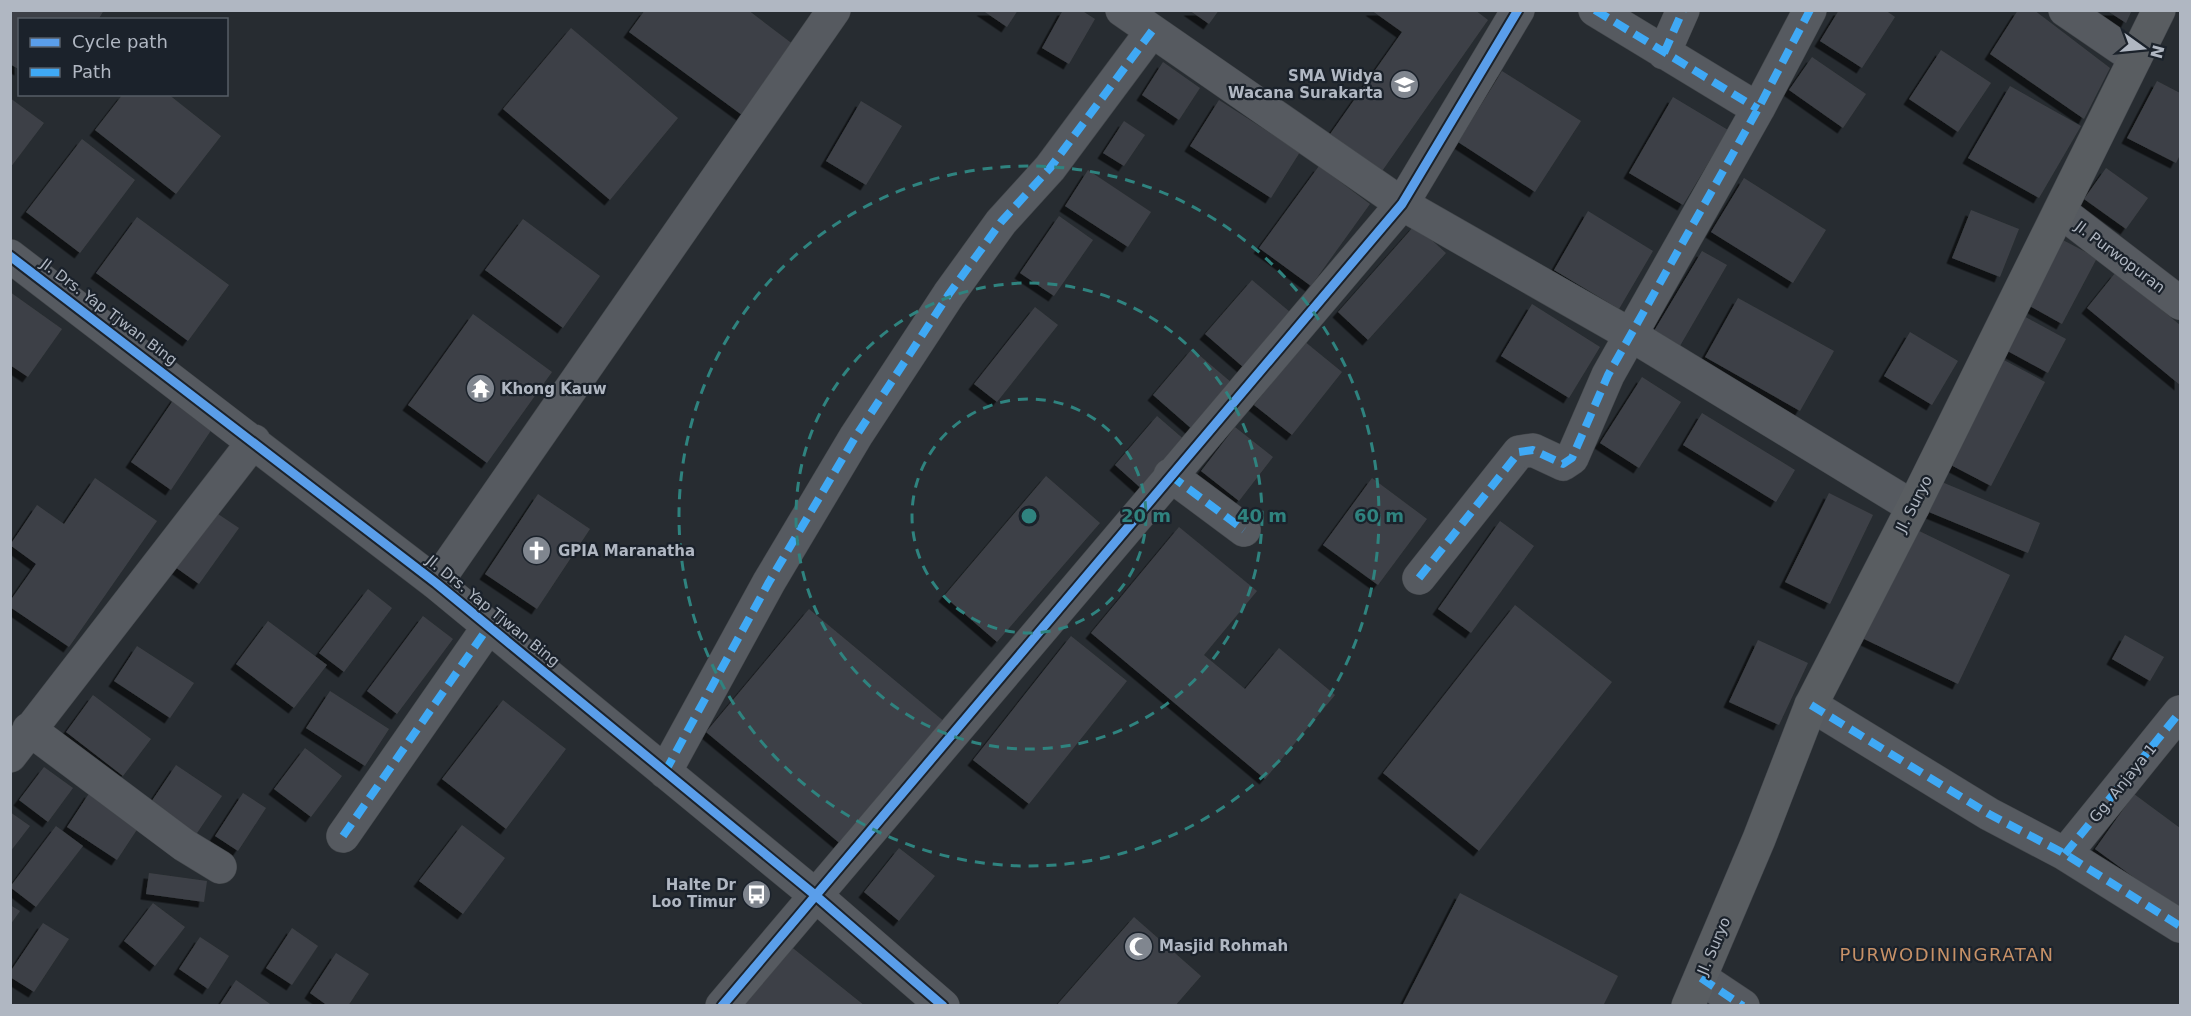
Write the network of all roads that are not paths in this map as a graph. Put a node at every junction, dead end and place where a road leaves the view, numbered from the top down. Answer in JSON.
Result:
{"nodes":[{"id":1,"x":834,"y":10,"type":"edge"},
{"id":2,"x":1122,"y":10,"type":"edge"},
{"id":3,"x":1518,"y":10,"type":"edge"},
{"id":4,"x":1595,"y":10,"type":"edge"},
{"id":5,"x":1683,"y":10,"type":"edge"},
{"id":6,"x":1810,"y":10,"type":"edge"},
{"id":7,"x":2065,"y":10,"type":"edge"},
{"id":8,"x":2159,"y":10,"type":"edge"},
{"id":9,"x":1152,"y":31,"type":"junction"},
{"id":10,"x":1664,"y":53,"type":"junction"},
{"id":11,"x":2135,"y":58,"type":"junction"},
{"id":12,"x":1758,"y":109,"type":"junction"},
{"id":13,"x":1402,"y":204,"type":"junction"},
{"id":14,"x":2060,"y":211,"type":"junction"},
{"id":15,"x":10,"y":256,"type":"edge"},
{"id":16,"x":2181,"y":303,"type":"edge"},
{"id":17,"x":1631,"y":335,"type":"junction"},
{"id":18,"x":255,"y":441,"type":"junction"},
{"id":19,"x":1170,"y":475,"type":"junction"},
{"id":20,"x":1913,"y":507,"type":"junction"},
{"id":21,"x":1244,"y":530,"type":"dead end"},
{"id":22,"x":1419,"y":578,"type":"dead end"},
{"id":23,"x":436,"y":583,"type":"junction"},
{"id":24,"x":489,"y":626,"type":"junction"},
{"id":25,"x":1811,"y":705,"type":"junction"},
{"id":26,"x":2181,"y":712,"type":"edge"},
{"id":27,"x":29,"y":729,"type":"junction"},
{"id":28,"x":10,"y":756,"type":"edge"},
{"id":29,"x":665,"y":772,"type":"junction"},
{"id":30,"x":343,"y":836,"type":"dead end"},
{"id":31,"x":2065,"y":854,"type":"junction"},
{"id":32,"x":220,"y":867,"type":"dead end"},
{"id":33,"x":815,"y":895,"type":"junction"},
{"id":34,"x":2181,"y":926,"type":"edge"},
{"id":35,"x":1695,"y":992,"type":"edge"},
{"id":36,"x":722,"y":1005,"type":"edge"},
{"id":37,"x":943,"y":1005,"type":"edge"},
{"id":38,"x":1743,"y":1005,"type":"edge"}],
"edges":[{"from":1,"to":23,"type":"street"},
{"from":2,"to":9,"type":"street"},
{"from":3,"to":13,"type":"street"},
{"from":4,"to":10,"type":"street"},
{"from":5,"to":10,"type":"street"},
{"from":6,"to":12,"type":"street"},
{"from":7,"to":11,"type":"street"},
{"from":8,"to":11,"type":"main road","name":"Jl. Suryo"},
{"from":9,"to":13,"type":"street"},
{"from":9,"to":29,"type":"street"},
{"from":10,"to":12,"type":"street"},
{"from":11,"to":14,"type":"main road","name":"Jl. Suryo"},
{"from":12,"to":17,"type":"street"},
{"from":13,"to":17,"type":"street"},
{"from":13,"to":19,"type":"street"},
{"from":14,"to":16,"type":"street","name":"Jl. Purwopuran"},
{"from":14,"to":20,"type":"main road","name":"Jl. Suryo"},
{"from":15,"to":18,"type":"street","name":"Jl. Drs. Yap Tjwan Bing"},
{"from":17,"to":20,"type":"street"},
{"from":17,"to":22,"type":"street"},
{"from":18,"to":23,"type":"street","name":"Jl. Drs. Yap Tjwan Bing"},
{"from":18,"to":27,"type":"street"},
{"from":19,"to":21,"type":"street"},
{"from":19,"to":33,"type":"street"},
{"from":20,"to":25,"type":"main road","name":"Jl. Suryo"},
{"from":23,"to":24,"type":"street","name":"Jl. Drs. Yap Tjwan Bing"},
{"from":24,"to":29,"type":"street","name":"Jl. Drs. Yap Tjwan Bing"},
{"from":24,"to":30,"type":"street"},
{"from":25,"to":31,"type":"street"},
{"from":25,"to":35,"type":"main road","name":"Jl. Suryo"},
{"from":26,"to":31,"type":"street","name":"Gg. Anjaya 1"},
{"from":27,"to":28,"type":"street"},
{"from":27,"to":32,"type":"street"},
{"from":29,"to":33,"type":"street","name":"Jl. Drs. Yap Tjwan Bing"},
{"from":31,"to":34,"type":"street"},
{"from":33,"to":36,"type":"street"},
{"from":33,"to":37,"type":"street","name":"Jl. Drs. Yap Tjwan Bing"},
{"from":35,"to":38,"type":"street"}]}
